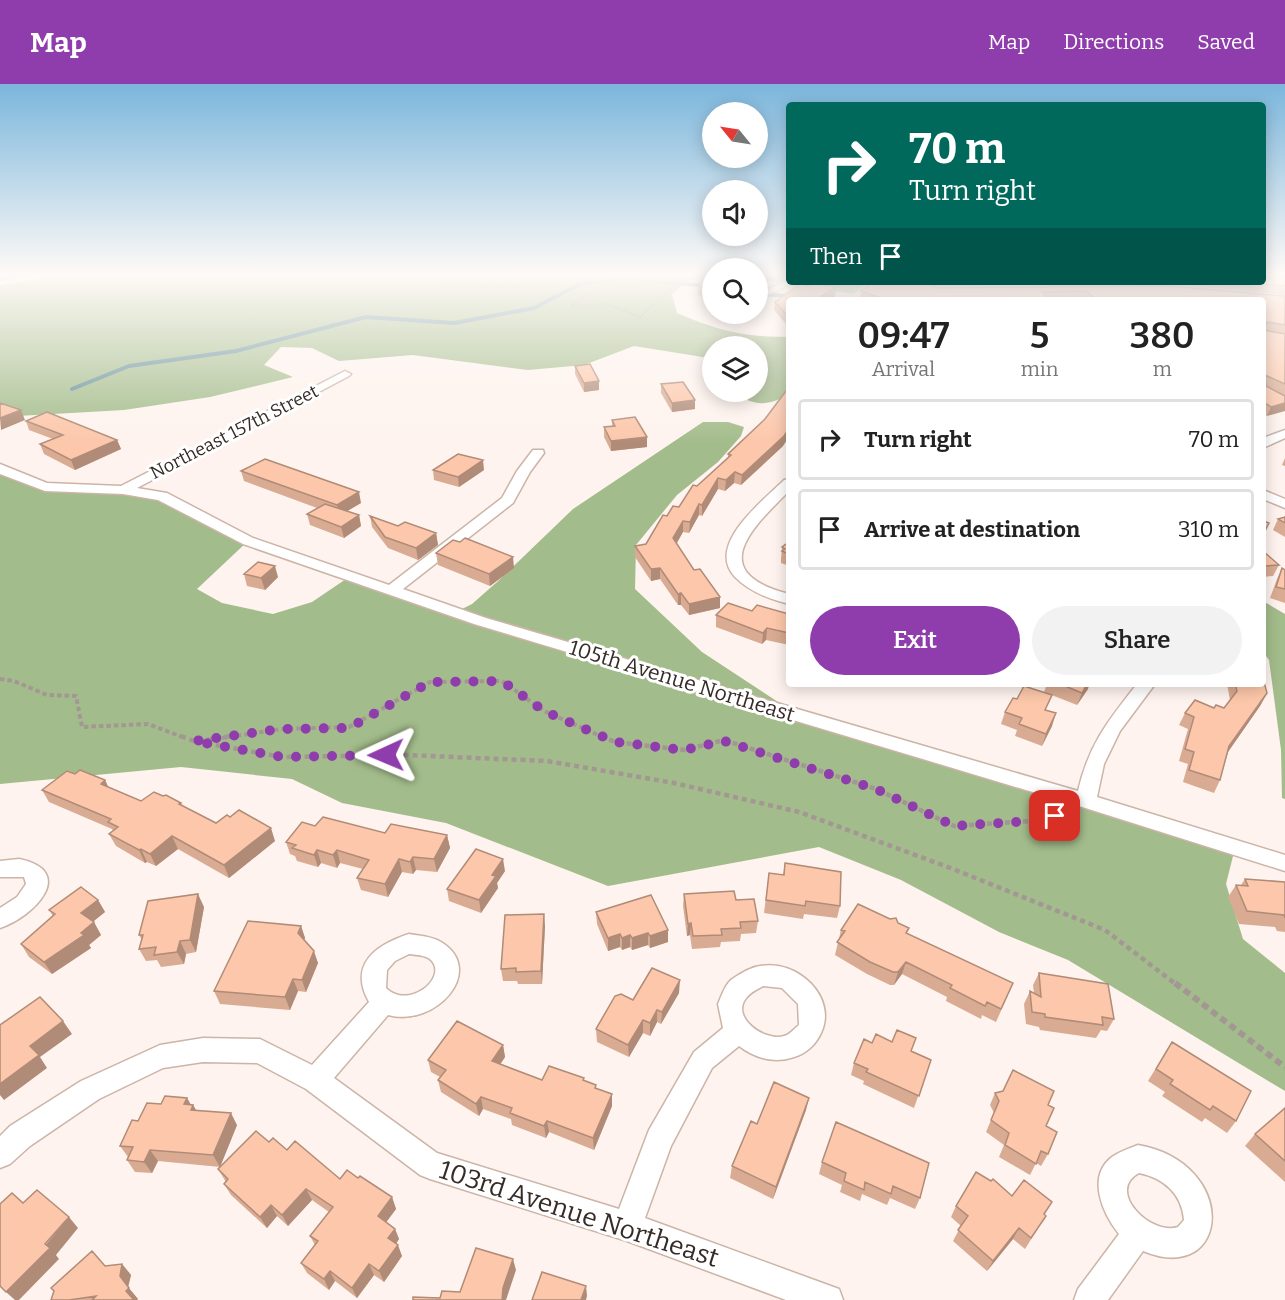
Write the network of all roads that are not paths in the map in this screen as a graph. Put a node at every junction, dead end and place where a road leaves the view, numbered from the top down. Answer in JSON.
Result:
{"nodes":[{"id":1,"x":345,"y":374,"type":"dead end"},
{"id":2,"x":1285,"y":434,"type":"edge"},
{"id":3,"x":1266,"y":442,"type":"edge"},
{"id":4,"x":538,"y":453,"type":"dead end"},
{"id":5,"x":0,"y":468,"type":"edge"},
{"id":6,"x":786,"y":486,"type":"edge"},
{"id":7,"x":123,"y":490,"type":"junction"},
{"id":8,"x":1266,"y":495,"type":"edge"},
{"id":9,"x":1285,"y":504,"type":"edge"},
{"id":10,"x":391,"y":591,"type":"junction"},
{"id":11,"x":786,"y":598,"type":"edge"},
{"id":12,"x":1144,"y":687,"type":"edge"},
{"id":13,"x":1086,"y":801,"type":"junction"},
{"id":14,"x":1285,"y":864,"type":"edge"},
{"id":15,"x":0,"y":869,"type":"edge"},
{"id":16,"x":0,"y":919,"type":"edge"},
{"id":17,"x":384,"y":1002,"type":"dead end"},
{"id":18,"x":738,"y":1031,"type":"dead end"},
{"id":19,"x":315,"y":1080,"type":"junction"},
{"id":20,"x":0,"y":1154,"type":"edge"},
{"id":21,"x":627,"y":1226,"type":"junction"},
{"id":22,"x":1138,"y":1232,"type":"dead end"},
{"id":23,"x":828,"y":1300,"type":"edge"},
{"id":24,"x":1089,"y":1300,"type":"edge"}],
"edges":[{"from":1,"to":7,"type":"street","name":"Northeast 157th Street"},
{"from":2,"to":3,"type":"street"},
{"from":4,"to":10,"type":"street"},
{"from":5,"to":7,"type":"street","name":"105th Avenue Northeast"},
{"from":6,"to":11,"type":"street"},
{"from":7,"to":10,"type":"street","name":"105th Avenue Northeast"},
{"from":8,"to":9,"type":"street"},
{"from":10,"to":13,"type":"street","name":"105th Avenue Northeast"},
{"from":12,"to":13,"type":"street"},
{"from":13,"to":14,"type":"street","name":"105th Avenue Northeast"},
{"from":15,"to":16,"type":"street"},
{"from":17,"to":19,"type":"street"},
{"from":18,"to":21,"type":"street"},
{"from":19,"to":20,"type":"street","name":"103rd Avenue Northeast"},
{"from":19,"to":21,"type":"street","name":"103rd Avenue Northeast"},
{"from":21,"to":23,"type":"street","name":"103rd Avenue Northeast"},
{"from":22,"to":24,"type":"street"}]}
